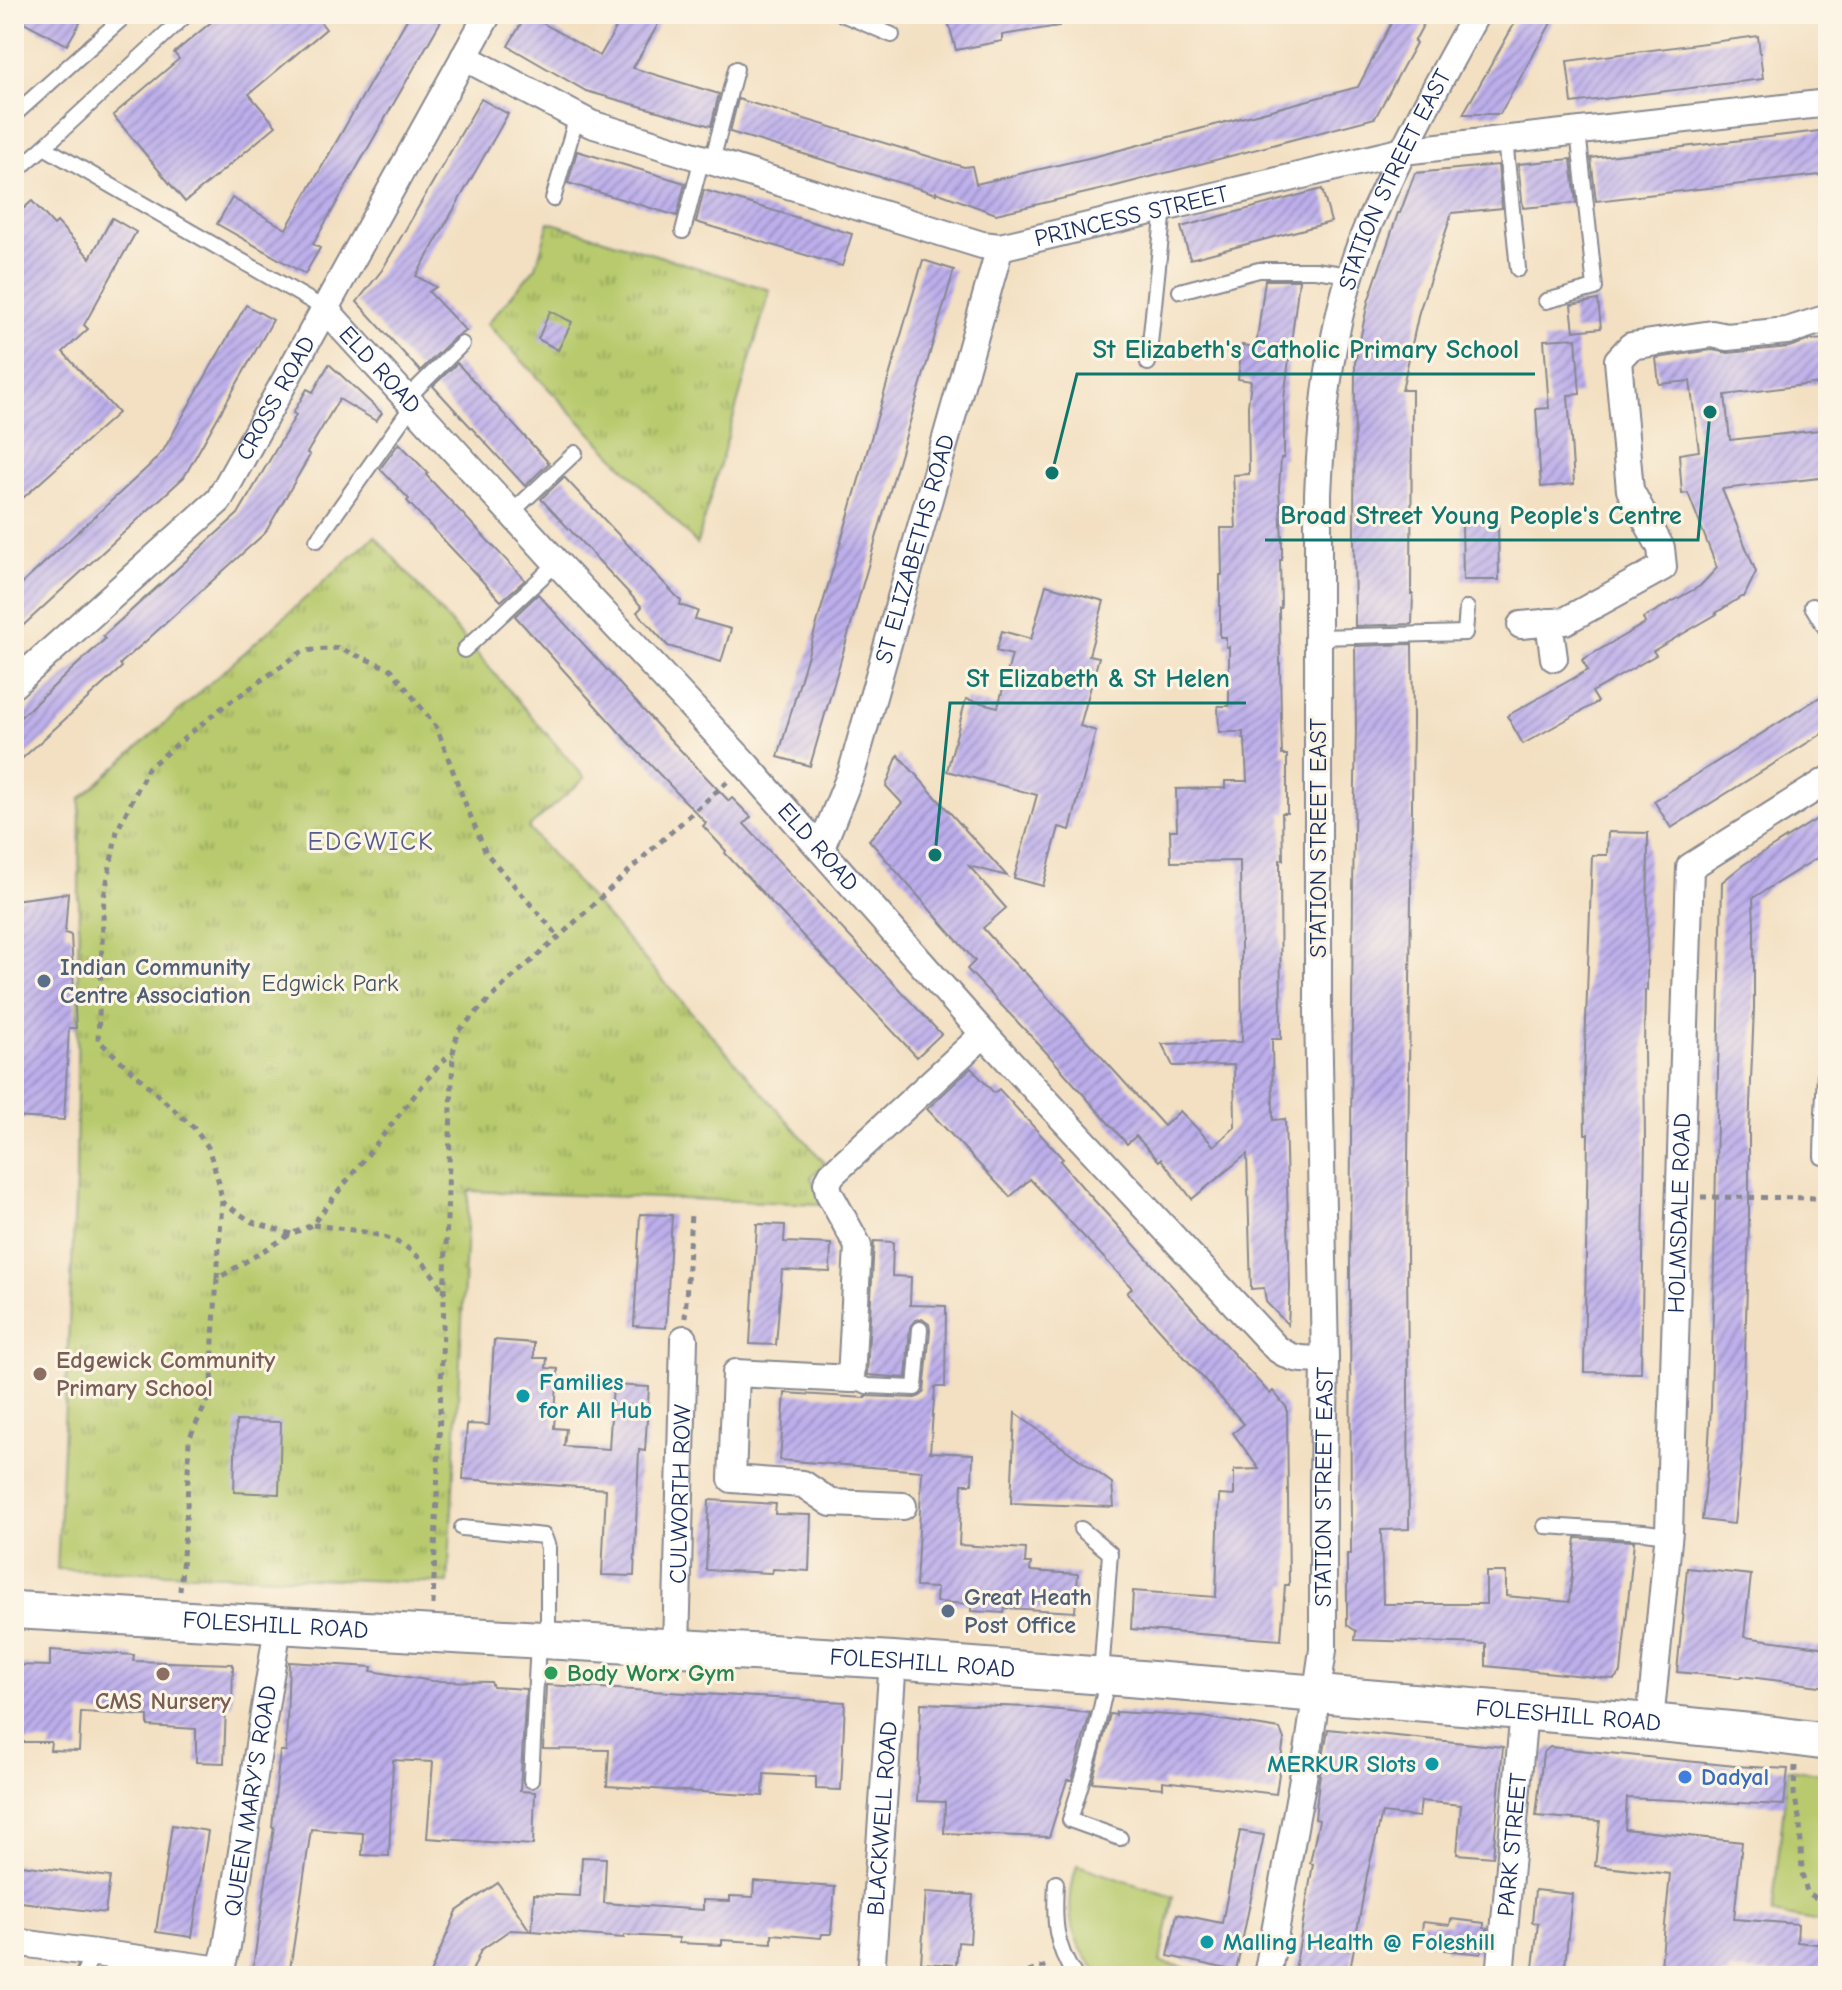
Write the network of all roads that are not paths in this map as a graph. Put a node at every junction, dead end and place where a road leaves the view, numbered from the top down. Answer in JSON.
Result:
{"nodes":[{"id":1,"x":127,"y":14,"type":"edge"},
{"id":2,"x":187,"y":14,"type":"edge"},
{"id":3,"x":488,"y":14,"type":"edge"},
{"id":4,"x":842,"y":14,"type":"edge"},
{"id":5,"x":1476,"y":14,"type":"edge"},
{"id":6,"x":892,"y":35,"type":"dead end"},
{"id":7,"x":464,"y":57,"type":"junction"},
{"id":8,"x":736,"y":69,"type":"dead end"},
{"id":9,"x":1828,"y":103,"type":"edge"},
{"id":10,"x":14,"y":115,"type":"edge"},
{"id":11,"x":577,"y":116,"type":"junction"},
{"id":12,"x":1578,"y":131,"type":"junction"},
{"id":13,"x":1505,"y":139,"type":"junction"},
{"id":14,"x":44,"y":147,"type":"junction"},
{"id":15,"x":1403,"y":151,"type":"junction"},
{"id":16,"x":707,"y":160,"type":"junction"},
{"id":17,"x":14,"y":173,"type":"edge"},
{"id":18,"x":553,"y":199,"type":"dead end"},
{"id":19,"x":1164,"y":208,"type":"junction"},
{"id":20,"x":683,"y":231,"type":"dead end"},
{"id":21,"x":1000,"y":247,"type":"junction"},
{"id":22,"x":1518,"y":269,"type":"dead end"},
{"id":23,"x":1350,"y":275,"type":"junction"},
{"id":24,"x":1180,"y":291,"type":"dead end"},
{"id":25,"x":1546,"y":301,"type":"dead end"},
{"id":26,"x":325,"y":309,"type":"junction"},
{"id":27,"x":1828,"y":318,"type":"edge"},
{"id":28,"x":462,"y":344,"type":"dead end"},
{"id":29,"x":1148,"y":363,"type":"dead end"},
{"id":30,"x":409,"y":402,"type":"junction"},
{"id":31,"x":575,"y":453,"type":"dead end"},
{"id":32,"x":511,"y":513,"type":"junction"},
{"id":33,"x":317,"y":540,"type":"dead end"},
{"id":34,"x":557,"y":563,"type":"junction"},
{"id":35,"x":1812,"y":606,"type":"dead end"},
{"id":36,"x":1467,"y":608,"type":"dead end"},
{"id":37,"x":1549,"y":622,"type":"junction"},
{"id":38,"x":1521,"y":625,"type":"dead end"},
{"id":39,"x":1828,"y":632,"type":"edge"},
{"id":40,"x":1319,"y":637,"type":"junction"},
{"id":41,"x":464,"y":650,"type":"dead end"},
{"id":42,"x":1554,"y":658,"type":"dead end"},
{"id":43,"x":14,"y":684,"type":"edge"},
{"id":44,"x":1828,"y":780,"type":"edge"},
{"id":45,"x":821,"y":848,"type":"junction"},
{"id":46,"x":984,"y":1034,"type":"junction"},
{"id":47,"x":1825,"y":1073,"type":"dead end"},
{"id":48,"x":1826,"y":1114,"type":"edge"},
{"id":49,"x":1822,"y":1157,"type":"dead end"},
{"id":50,"x":920,"y":1329,"type":"dead end"},
{"id":51,"x":684,"y":1339,"type":"road end"},
{"id":52,"x":1325,"y":1359,"type":"junction"},
{"id":53,"x":851,"y":1379,"type":"junction"},
{"id":54,"x":903,"y":1506,"type":"dead end"},
{"id":55,"x":1545,"y":1526,"type":"dead end"},
{"id":56,"x":462,"y":1528,"type":"dead end"},
{"id":57,"x":1081,"y":1529,"type":"dead end"},
{"id":58,"x":1668,"y":1535,"type":"junction"},
{"id":59,"x":14,"y":1610,"type":"edge"},
{"id":60,"x":278,"y":1626,"type":"junction"},
{"id":61,"x":543,"y":1640,"type":"junction"},
{"id":62,"x":676,"y":1648,"type":"junction"},
{"id":63,"x":893,"y":1660,"type":"junction"},
{"id":64,"x":1105,"y":1676,"type":"junction"},
{"id":65,"x":1317,"y":1693,"type":"junction"},
{"id":66,"x":1524,"y":1711,"type":"junction"},
{"id":67,"x":1650,"y":1722,"type":"junction"},
{"id":68,"x":1828,"y":1742,"type":"edge"},
{"id":69,"x":531,"y":1780,"type":"dead end"},
{"id":70,"x":1120,"y":1838,"type":"dead end"},
{"id":71,"x":1056,"y":1883,"type":"dead end"},
{"id":72,"x":14,"y":1942,"type":"edge"},
{"id":73,"x":94,"y":1952,"type":"junction"},
{"id":74,"x":220,"y":1973,"type":"edge"},
{"id":75,"x":82,"y":1976,"type":"edge"},
{"id":76,"x":871,"y":1976,"type":"edge"},
{"id":77,"x":1075,"y":1976,"type":"edge"},
{"id":78,"x":1267,"y":1976,"type":"edge"},
{"id":79,"x":1500,"y":1976,"type":"edge"}],
"edges":[{"from":1,"to":10,"type":"lane"},
{"from":2,"to":14,"type":"lane"},
{"from":3,"to":7,"type":"street","name":"CROSS ROAD"},
{"from":4,"to":6,"type":"lane"},
{"from":5,"to":15,"type":"street","name":"STATION STREET EAST"},
{"from":7,"to":11,"type":"street","name":"PRINCESS STREET"},
{"from":7,"to":26,"type":"street","name":"CROSS ROAD"},
{"from":8,"to":16,"type":"lane"},
{"from":9,"to":12,"type":"street","name":"PRINCESS STREET"},
{"from":11,"to":16,"type":"street","name":"PRINCESS STREET"},
{"from":11,"to":18,"type":"lane"},
{"from":12,"to":13,"type":"street","name":"PRINCESS STREET"},
{"from":12,"to":25,"type":"lane"},
{"from":13,"to":15,"type":"street","name":"PRINCESS STREET"},
{"from":13,"to":22,"type":"lane"},
{"from":14,"to":17,"type":"lane"},
{"from":14,"to":26,"type":"lane"},
{"from":15,"to":19,"type":"street","name":"PRINCESS STREET"},
{"from":15,"to":23,"type":"street","name":"STATION STREET EAST"},
{"from":16,"to":20,"type":"lane"},
{"from":16,"to":21,"type":"street","name":"PRINCESS STREET"},
{"from":19,"to":21,"type":"street","name":"PRINCESS STREET"},
{"from":19,"to":29,"type":"lane"},
{"from":21,"to":45,"type":"street","name":"ST ELIZABETHS ROAD"},
{"from":23,"to":24,"type":"lane"},
{"from":23,"to":40,"type":"street","name":"STATION STREET EAST"},
{"from":26,"to":30,"type":"street","name":"ELD ROAD"},
{"from":26,"to":43,"type":"street","name":"CROSS ROAD"},
{"from":27,"to":37,"type":"street"},
{"from":28,"to":30,"type":"lane"},
{"from":30,"to":32,"type":"street","name":"ELD ROAD"},
{"from":30,"to":33,"type":"lane"},
{"from":31,"to":32,"type":"lane"},
{"from":32,"to":34,"type":"street","name":"ELD ROAD"},
{"from":34,"to":41,"type":"lane"},
{"from":34,"to":45,"type":"street","name":"ELD ROAD"},
{"from":35,"to":39,"type":"lane"},
{"from":36,"to":40,"type":"lane"},
{"from":37,"to":38,"type":"street"},
{"from":37,"to":42,"type":"street"},
{"from":40,"to":52,"type":"street","name":"STATION STREET EAST"},
{"from":44,"to":58,"type":"street","name":"HOLMSDALE ROAD"},
{"from":45,"to":46,"type":"street","name":"ELD ROAD"},
{"from":46,"to":52,"type":"street","name":"ELD ROAD"},
{"from":46,"to":53,"type":"street"},
{"from":47,"to":48,"type":"lane"},
{"from":48,"to":49,"type":"lane"},
{"from":50,"to":53,"type":"lane"},
{"from":51,"to":62,"type":"street","name":"CULWORTH ROW"},
{"from":52,"to":65,"type":"street","name":"STATION STREET EAST"},
{"from":53,"to":54,"type":"street"},
{"from":55,"to":58,"type":"lane"},
{"from":56,"to":61,"type":"lane"},
{"from":57,"to":64,"type":"lane"},
{"from":58,"to":67,"type":"street","name":"HOLMSDALE ROAD"},
{"from":59,"to":60,"type":"main road","name":"FOLESHILL ROAD"},
{"from":60,"to":61,"type":"main road","name":"FOLESHILL ROAD"},
{"from":60,"to":74,"type":"street","name":"QUEEN MARY'S ROAD"},
{"from":61,"to":62,"type":"main road","name":"FOLESHILL ROAD"},
{"from":61,"to":69,"type":"lane"},
{"from":62,"to":63,"type":"main road","name":"FOLESHILL ROAD"},
{"from":63,"to":64,"type":"main road","name":"FOLESHILL ROAD"},
{"from":63,"to":76,"type":"street","name":"BLACKWELL ROAD"},
{"from":64,"to":65,"type":"main road","name":"FOLESHILL ROAD"},
{"from":64,"to":70,"type":"lane"},
{"from":65,"to":66,"type":"main road","name":"FOLESHILL ROAD"},
{"from":65,"to":78,"type":"street","name":"STATION STREET EAST"},
{"from":66,"to":67,"type":"main road","name":"FOLESHILL ROAD"},
{"from":66,"to":79,"type":"street","name":"PARK STREET"},
{"from":67,"to":68,"type":"main road","name":"FOLESHILL ROAD"},
{"from":71,"to":77,"type":"lane"},
{"from":72,"to":73,"type":"street"},
{"from":73,"to":74,"type":"street"},
{"from":73,"to":75,"type":"lane"}]}
